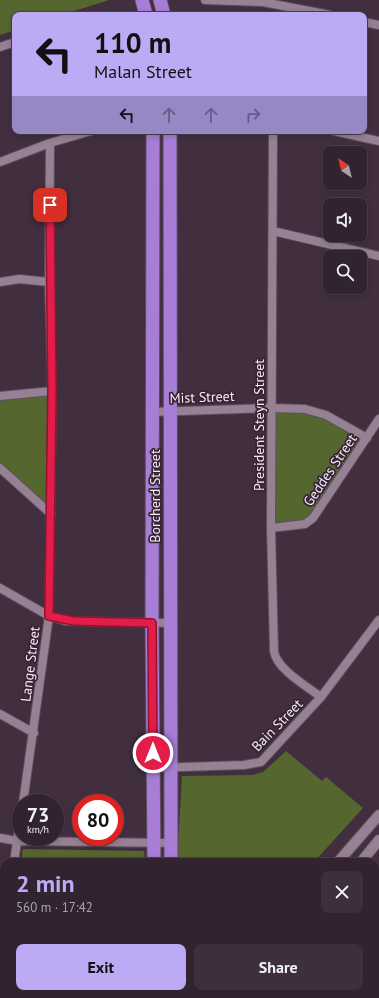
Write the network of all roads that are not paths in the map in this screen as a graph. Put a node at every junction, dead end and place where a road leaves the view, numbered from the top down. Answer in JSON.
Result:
{"nodes":[{"id":1,"x":160,"y":0,"type":"edge"},
{"id":2,"x":205,"y":0,"type":"edge"},
{"id":3,"x":142,"y":1,"type":"edge"},
{"id":4,"x":145,"y":12,"type":"edge"},
{"id":5,"x":163,"y":12,"type":"edge"},
{"id":6,"x":315,"y":12,"type":"edge"},
{"id":7,"x":367,"y":23,"type":"edge"},
{"id":8,"x":379,"y":25,"type":"edge"},
{"id":9,"x":12,"y":43,"type":"edge"},
{"id":10,"x":0,"y":47,"type":"edge"},
{"id":11,"x":81,"y":134,"type":"edge"},
{"id":12,"x":153,"y":134,"type":"edge"},
{"id":13,"x":170,"y":134,"type":"edge"},
{"id":14,"x":273,"y":134,"type":"edge"},
{"id":15,"x":348,"y":134,"type":"edge"},
{"id":16,"x":379,"y":141,"type":"edge"},
{"id":17,"x":50,"y":143,"type":"junction"},
{"id":18,"x":0,"y":162,"type":"edge"},
{"id":19,"x":272,"y":231,"type":"junction"},
{"id":20,"x":379,"y":256,"type":"edge"},
{"id":21,"x":0,"y":282,"type":"edge"},
{"id":22,"x":49,"y":282,"type":"junction"},
{"id":23,"x":52,"y":391,"type":"junction"},
{"id":24,"x":0,"y":396,"type":"edge"},
{"id":25,"x":272,"y":408,"type":"junction"},
{"id":26,"x":172,"y":411,"type":"junction"},
{"id":27,"x":152,"y":412,"type":"junction"},
{"id":28,"x":379,"y":419,"type":"edge"},
{"id":29,"x":367,"y":438,"type":"junction"},
{"id":30,"x":0,"y":468,"type":"edge"},
{"id":31,"x":51,"y":514,"type":"junction"},
{"id":32,"x":271,"y":528,"type":"junction"},
{"id":33,"x":0,"y":588,"type":"edge"},
{"id":34,"x":49,"y":616,"type":"junction"},
{"id":35,"x":379,"y":620,"type":"edge"},
{"id":36,"x":152,"y":623,"type":"junction"},
{"id":37,"x":170,"y":623,"type":"junction"},
{"id":38,"x":321,"y":697,"type":"junction"},
{"id":39,"x":0,"y":714,"type":"edge"},
{"id":40,"x":34,"y":733,"type":"junction"},
{"id":41,"x":171,"y":766,"type":"junction"},
{"id":42,"x":153,"y":768,"type":"junction"},
{"id":43,"x":24,"y":794,"type":"edge"},
{"id":44,"x":379,"y":815,"type":"edge"},
{"id":45,"x":0,"y":838,"type":"edge"},
{"id":46,"x":12,"y":840,"type":"edge"},
{"id":47,"x":379,"y":840,"type":"edge"},
{"id":48,"x":64,"y":841,"type":"edge"},
{"id":49,"x":154,"y":842,"type":"junction"},
{"id":50,"x":171,"y":842,"type":"junction"},
{"id":51,"x":16,"y":846,"type":"edge"},
{"id":52,"x":15,"y":858,"type":"edge"},
{"id":53,"x":154,"y":858,"type":"edge"},
{"id":54,"x":172,"y":858,"type":"edge"},
{"id":55,"x":341,"y":858,"type":"edge"},
{"id":56,"x":364,"y":858,"type":"edge"}],
"edges":[{"from":1,"to":3,"type":"street"},
{"from":1,"to":5,"type":"highway"},
{"from":2,"to":6,"type":"street"},
{"from":3,"to":4,"type":"highway"},
{"from":7,"to":8,"type":"street"},
{"from":9,"to":10,"type":"street"},
{"from":11,"to":17,"type":"street"},
{"from":12,"to":27,"type":"highway","name":"Borcherd Street"},
{"from":13,"to":26,"type":"highway","name":"Borcherd Street"},
{"from":14,"to":19,"type":"street","name":"President Steyn Street"},
{"from":15,"to":16,"type":"street"},
{"from":17,"to":18,"type":"street"},
{"from":17,"to":22,"type":"street","name":"Lange Street"},
{"from":19,"to":20,"type":"street"},
{"from":19,"to":25,"type":"street","name":"President Steyn Street"},
{"from":21,"to":22,"type":"street"},
{"from":22,"to":23,"type":"street","name":"Lange Street"},
{"from":23,"to":24,"type":"street"},
{"from":23,"to":31,"type":"street","name":"Lange Street"},
{"from":25,"to":26,"type":"street","name":"Mist Street"},
{"from":25,"to":29,"type":"street","name":"Mist Street"},
{"from":25,"to":32,"type":"street","name":"President Steyn Street"},
{"from":26,"to":27,"type":"street","name":"Mist Street"},
{"from":26,"to":37,"type":"highway","name":"Borcherd Street"},
{"from":27,"to":36,"type":"highway","name":"Borcherd Street"},
{"from":28,"to":29,"type":"street","name":"Geddes Street"},
{"from":29,"to":32,"type":"street","name":"Geddes Street"},
{"from":30,"to":31,"type":"street"},
{"from":31,"to":34,"type":"street","name":"Lange Street"},
{"from":32,"to":38,"type":"street","name":"President Steyn Street"},
{"from":33,"to":34,"type":"street"},
{"from":34,"to":36,"type":"street"},
{"from":34,"to":40,"type":"street","name":"Lange Street"},
{"from":35,"to":38,"type":"street","name":"Bain Street"},
{"from":36,"to":37,"type":"street"},
{"from":36,"to":42,"type":"highway","name":"Borcherd Street"},
{"from":37,"to":41,"type":"highway","name":"Borcherd Street"},
{"from":38,"to":41,"type":"street","name":"Bain Street"},
{"from":39,"to":40,"type":"street"},
{"from":40,"to":43,"type":"street","name":"Lange Street"},
{"from":41,"to":42,"type":"street","name":"Bain Street"},
{"from":41,"to":50,"type":"highway","name":"Borcherd Street"},
{"from":42,"to":49,"type":"highway","name":"Borcherd Street"},
{"from":44,"to":55,"type":"street"},
{"from":45,"to":46,"type":"street"},
{"from":47,"to":56,"type":"street"},
{"from":48,"to":49,"type":"street"},
{"from":49,"to":50,"type":"street"},
{"from":49,"to":53,"type":"highway","name":"Borcherd Street"},
{"from":50,"to":54,"type":"highway","name":"Borcherd Street"},
{"from":51,"to":52,"type":"street"}]}
